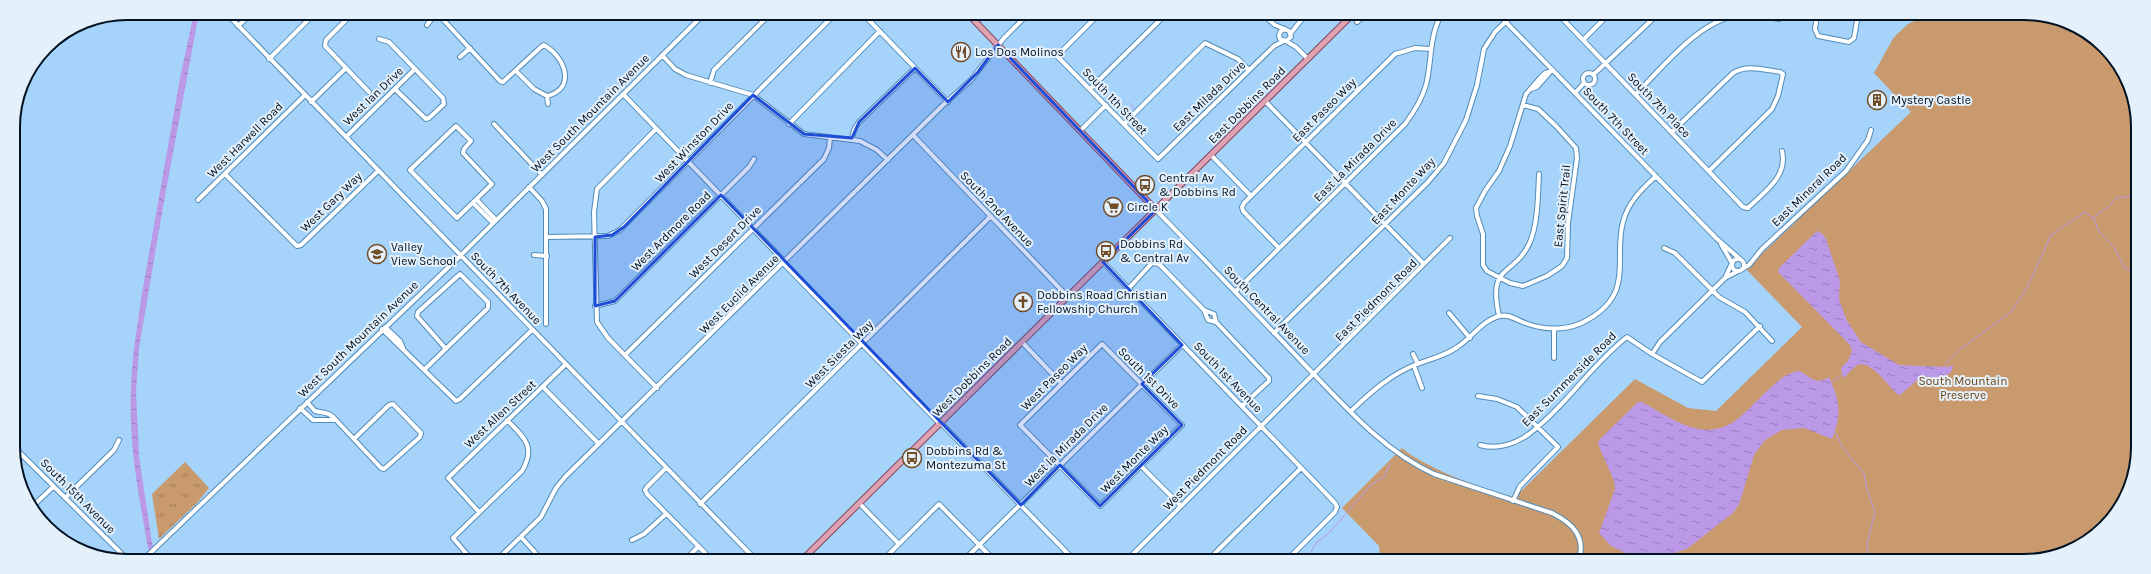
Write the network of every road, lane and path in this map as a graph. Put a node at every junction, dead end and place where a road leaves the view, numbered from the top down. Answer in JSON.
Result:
{"nodes":[{"id":1,"x":232,"y":20,"type":"edge"},
{"id":2,"x":244,"y":20,"type":"edge"},
{"id":3,"x":308,"y":20,"type":"edge"},
{"id":4,"x":346,"y":20,"type":"edge"},
{"id":5,"x":431,"y":20,"type":"edge"},
{"id":6,"x":443,"y":20,"type":"edge"},
{"id":7,"x":698,"y":20,"type":"edge"},
{"id":8,"x":764,"y":20,"type":"edge"},
{"id":9,"x":829,"y":20,"type":"edge"},
{"id":10,"x":869,"y":20,"type":"edge"},
{"id":11,"x":974,"y":20,"type":"edge"},
{"id":12,"x":1022,"y":20,"type":"edge"},
{"id":13,"x":1093,"y":20,"type":"edge"},
{"id":14,"x":1160,"y":20,"type":"edge"},
{"id":15,"x":1269,"y":20,"type":"edge"},
{"id":16,"x":1301,"y":20,"type":"edge"},
{"id":17,"x":1347,"y":20,"type":"edge"},
{"id":18,"x":1359,"y":20,"type":"edge"},
{"id":19,"x":1438,"y":20,"type":"edge"},
{"id":20,"x":1564,"y":20,"type":"edge"},
{"id":21,"x":1603,"y":20,"type":"edge"},
{"id":22,"x":1652,"y":20,"type":"edge"},
{"id":23,"x":1717,"y":20,"type":"edge"},
{"id":24,"x":1817,"y":20,"type":"edge"},
{"id":25,"x":1857,"y":20,"type":"edge"},
{"id":26,"x":1357,"y":22,"type":"dead end"},
{"id":27,"x":1506,"y":22,"type":"joint"},
{"id":28,"x":1298,"y":23,"type":"junction"},
{"id":29,"x":427,"y":25,"type":"dead end"},
{"id":30,"x":1275,"y":25,"type":"junction"},
{"id":31,"x":238,"y":26,"type":"junction"},
{"id":32,"x":1286,"y":29,"type":"junction"},
{"id":33,"x":880,"y":31,"type":"junction"},
{"id":34,"x":1291,"y":34,"type":"junction"},
{"id":35,"x":1279,"y":36,"type":"junction"},
{"id":36,"x":379,"y":39,"type":"dead end"},
{"id":37,"x":1583,"y":40,"type":"junction"},
{"id":38,"x":1285,"y":41,"type":"junction"},
{"id":39,"x":998,"y":45,"type":"junction"},
{"id":40,"x":1274,"y":46,"type":"junction"},
{"id":41,"x":1296,"y":46,"type":"junction"},
{"id":42,"x":470,"y":48,"type":"junction"},
{"id":43,"x":1431,"y":49,"type":"junction"},
{"id":44,"x":662,"y":55,"type":"junction"},
{"id":45,"x":460,"y":57,"type":"dead end"},
{"id":46,"x":270,"y":59,"type":"junction"},
{"id":47,"x":1308,"y":59,"type":"junction"},
{"id":48,"x":1605,"y":63,"type":"junction"},
{"id":49,"x":346,"y":68,"type":"junction"},
{"id":50,"x":915,"y":68,"type":"junction"},
{"id":51,"x":415,"y":69,"type":"junction"},
{"id":52,"x":1249,"y":70,"type":"junction"},
{"id":53,"x":516,"y":71,"type":"junction"},
{"id":54,"x":1551,"y":71,"type":"junction"},
{"id":55,"x":1593,"y":75,"type":"junction"},
{"id":56,"x":710,"y":82,"type":"junction"},
{"id":57,"x":1584,"y":83,"type":"junction"},
{"id":58,"x":395,"y":89,"type":"junction"},
{"id":59,"x":1090,"y":89,"type":"junction"},
{"id":60,"x":369,"y":92,"type":"dead end"},
{"id":61,"x":1575,"y":93,"type":"junction"},
{"id":62,"x":623,"y":94,"type":"junction"},
{"id":63,"x":1636,"y":94,"type":"junction"},
{"id":64,"x":305,"y":95,"type":"junction"},
{"id":65,"x":754,"y":95,"type":"junction"},
{"id":66,"x":547,"y":96,"type":"junction"},
{"id":67,"x":1266,"y":101,"type":"junction"},
{"id":68,"x":311,"y":102,"type":"junction"},
{"id":69,"x":948,"y":102,"type":"junction"},
{"id":70,"x":548,"y":104,"type":"dead end"},
{"id":71,"x":1106,"y":105,"type":"junction"},
{"id":72,"x":1523,"y":105,"type":"junction"},
{"id":73,"x":494,"y":124,"type":"dead end"},
{"id":74,"x":789,"y":124,"type":"junction"},
{"id":75,"x":1124,"y":124,"type":"junction"},
{"id":76,"x":656,"y":129,"type":"junction"},
{"id":77,"x":1080,"y":130,"type":"junction"},
{"id":78,"x":1871,"y":130,"type":"dead end"},
{"id":79,"x":1672,"y":132,"type":"junction"},
{"id":80,"x":913,"y":135,"type":"junction"},
{"id":81,"x":346,"y":137,"type":"junction"},
{"id":82,"x":830,"y":138,"type":"junction"},
{"id":83,"x":852,"y":139,"type":"junction"},
{"id":84,"x":1306,"y":142,"type":"junction"},
{"id":85,"x":1782,"y":151,"type":"dead end"},
{"id":86,"x":1211,"y":155,"type":"junction"},
{"id":87,"x":754,"y":159,"type":"dead end"},
{"id":88,"x":1158,"y":159,"type":"joint"},
{"id":89,"x":888,"y":160,"type":"junction"},
{"id":90,"x":689,"y":162,"type":"junction"},
{"id":91,"x":378,"y":171,"type":"junction"},
{"id":92,"x":1709,"y":171,"type":"junction"},
{"id":93,"x":225,"y":174,"type":"junction"},
{"id":94,"x":1539,"y":174,"type":"dead end"},
{"id":95,"x":542,"y":175,"type":"junction"},
{"id":96,"x":1656,"y":176,"type":"junction"},
{"id":97,"x":1346,"y":183,"type":"junction"},
{"id":98,"x":529,"y":187,"type":"junction"},
{"id":99,"x":720,"y":195,"type":"junction"},
{"id":100,"x":1251,"y":196,"type":"junction"},
{"id":101,"x":198,"y":200,"type":"dead end"},
{"id":102,"x":475,"y":202,"type":"junction"},
{"id":103,"x":1156,"y":210,"type":"junction"},
{"id":104,"x":990,"y":217,"type":"junction"},
{"id":105,"x":494,"y":221,"type":"junction"},
{"id":106,"x":1385,"y":224,"type":"junction"},
{"id":107,"x":753,"y":228,"type":"junction"},
{"id":108,"x":547,"y":237,"type":"junction"},
{"id":109,"x":595,"y":237,"type":"junction"},
{"id":110,"x":1450,"y":238,"type":"dead end"},
{"id":111,"x":1719,"y":241,"type":"junction"},
{"id":112,"x":1279,"y":248,"type":"junction"},
{"id":113,"x":1664,"y":248,"type":"dead end"},
{"id":114,"x":534,"y":255,"type":"dead end"},
{"id":115,"x":460,"y":256,"type":"junction"},
{"id":116,"x":547,"y":256,"type":"junction"},
{"id":117,"x":1753,"y":260,"type":"junction"},
{"id":118,"x":1742,"y":261,"type":"junction"},
{"id":119,"x":1103,"y":262,"type":"junction"},
{"id":120,"x":784,"y":263,"type":"junction"},
{"id":121,"x":1424,"y":264,"type":"junction"},
{"id":122,"x":1731,"y":264,"type":"junction"},
{"id":123,"x":1740,"y":270,"type":"junction"},
{"id":124,"x":1500,"y":278,"type":"junction"},
{"id":125,"x":1724,"y":278,"type":"junction"},
{"id":126,"x":1128,"y":289,"type":"junction"},
{"id":127,"x":1712,"y":290,"type":"junction"},
{"id":128,"x":1235,"y":292,"type":"junction"},
{"id":129,"x":1068,"y":297,"type":"junction"},
{"id":130,"x":595,"y":306,"type":"junction"},
{"id":131,"x":1204,"y":310,"type":"junction"},
{"id":132,"x":1449,"y":313,"type":"dead end"},
{"id":133,"x":1500,"y":316,"type":"junction"},
{"id":134,"x":1216,"y":322,"type":"junction"},
{"id":135,"x":546,"y":324,"type":"dead end"},
{"id":136,"x":1760,"y":326,"type":"junction"},
{"id":137,"x":384,"y":328,"type":"junction"},
{"id":138,"x":1554,"y":329,"type":"junction"},
{"id":139,"x":532,"y":330,"type":"junction"},
{"id":140,"x":1274,"y":333,"type":"junction"},
{"id":141,"x":1470,"y":338,"type":"junction"},
{"id":142,"x":1772,"y":341,"type":"dead end"},
{"id":143,"x":1022,"y":342,"type":"junction"},
{"id":144,"x":1102,"y":344,"type":"joint"},
{"id":145,"x":1182,"y":345,"type":"junction"},
{"id":146,"x":862,"y":346,"type":"junction"},
{"id":147,"x":446,"y":349,"type":"junction"},
{"id":148,"x":1413,"y":354,"type":"dead end"},
{"id":149,"x":1652,"y":354,"type":"junction"},
{"id":150,"x":625,"y":355,"type":"junction"},
{"id":151,"x":1554,"y":358,"type":"dead end"},
{"id":152,"x":566,"y":364,"type":"junction"},
{"id":153,"x":1416,"y":365,"type":"junction"},
{"id":154,"x":424,"y":370,"type":"junction"},
{"id":155,"x":1315,"y":374,"type":"junction"},
{"id":156,"x":1061,"y":383,"type":"junction"},
{"id":157,"x":1142,"y":384,"type":"junction"},
{"id":158,"x":543,"y":387,"type":"junction"},
{"id":159,"x":657,"y":388,"type":"junction"},
{"id":160,"x":1422,"y":388,"type":"dead end"},
{"id":161,"x":1478,"y":396,"type":"dead end"},
{"id":162,"x":307,"y":402,"type":"junction"},
{"id":163,"x":1242,"y":406,"type":"junction"},
{"id":164,"x":300,"y":408,"type":"junction"},
{"id":165,"x":1351,"y":411,"type":"junction"},
{"id":166,"x":317,"y":412,"type":"junction"},
{"id":167,"x":315,"y":420,"type":"junction"},
{"id":168,"x":336,"y":420,"type":"junction"},
{"id":169,"x":508,"y":420,"type":"junction"},
{"id":170,"x":622,"y":423,"type":"junction"},
{"id":171,"x":940,"y":423,"type":"junction"},
{"id":172,"x":1182,"y":425,"type":"joint"},
{"id":173,"x":1262,"y":426,"type":"junction"},
{"id":174,"x":1538,"y":426,"type":"junction"},
{"id":175,"x":354,"y":439,"type":"junction"},
{"id":176,"x":119,"y":440,"type":"dead end"},
{"id":177,"x":599,"y":444,"type":"junction"},
{"id":178,"x":1480,"y":445,"type":"dead end"},
{"id":179,"x":20,"y":454,"type":"edge"},
{"id":180,"x":1060,"y":465,"type":"junction"},
{"id":181,"x":1141,"y":466,"type":"junction"},
{"id":182,"x":666,"y":468,"type":"junction"},
{"id":183,"x":1301,"y":468,"type":"junction"},
{"id":184,"x":53,"y":487,"type":"junction"},
{"id":185,"x":65,"y":498,"type":"junction"},
{"id":186,"x":1513,"y":501,"type":"junction"},
{"id":187,"x":859,"y":503,"type":"junction"},
{"id":188,"x":36,"y":504,"type":"edge"},
{"id":189,"x":700,"y":504,"type":"junction"},
{"id":190,"x":1021,"y":505,"type":"junction"},
{"id":191,"x":1181,"y":506,"type":"junction"},
{"id":192,"x":479,"y":512,"type":"junction"},
{"id":193,"x":666,"y":514,"type":"junction"},
{"id":194,"x":521,"y":537,"type":"junction"},
{"id":195,"x":632,"y":540,"type":"dead end"},
{"id":196,"x":899,"y":544,"type":"junction"},
{"id":197,"x":980,"y":545,"type":"junction"},
{"id":198,"x":698,"y":547,"type":"junction"},
{"id":199,"x":122,"y":554,"type":"edge"},
{"id":200,"x":148,"y":554,"type":"edge"},
{"id":201,"x":467,"y":554,"type":"edge"},
{"id":202,"x":503,"y":554,"type":"edge"},
{"id":203,"x":536,"y":554,"type":"edge"},
{"id":204,"x":691,"y":554,"type":"edge"},
{"id":205,"x":706,"y":554,"type":"edge"},
{"id":206,"x":750,"y":554,"type":"edge"},
{"id":207,"x":809,"y":554,"type":"edge"},
{"id":208,"x":888,"y":554,"type":"edge"},
{"id":209,"x":970,"y":554,"type":"edge"},
{"id":210,"x":988,"y":554,"type":"edge"},
{"id":211,"x":1068,"y":554,"type":"edge"},
{"id":212,"x":1133,"y":554,"type":"edge"},
{"id":213,"x":1214,"y":554,"type":"edge"},
{"id":214,"x":1293,"y":554,"type":"edge"},
{"id":215,"x":1580,"y":554,"type":"edge"}],
"edges":[{"from":1,"to":31,"type":"street","name":"South 7th Avenue"},
{"from":2,"to":31,"type":"street"},
{"from":3,"to":46,"type":"street"},
{"from":4,"to":49,"type":"street"},
{"from":5,"to":29,"type":"street"},
{"from":6,"to":42,"type":"street"},
{"from":7,"to":44,"type":"street","name":"West South Mountain Avenue"},
{"from":8,"to":56,"type":"street"},
{"from":9,"to":65,"type":"street","name":"West Winston Drive"},
{"from":10,"to":33,"type":"street"},
{"from":11,"to":39,"type":"main road","name":"South Central Avenue"},
{"from":12,"to":39,"type":"street","name":"West Euclid Avenue"},
{"from":13,"to":59,"type":"street","name":"South 1th Street"},
{"from":14,"to":59,"type":"street"},
{"from":15,"to":30,"type":"street"},
{"from":16,"to":28,"type":"street"},
{"from":17,"to":47,"type":"main road","name":"East Dobbins Road"},
{"from":18,"to":26,"type":"street"},
{"from":19,"to":43,"type":"street","name":"East La Mirada Drive"},
{"from":20,"to":37,"type":"street","name":"South 7th Place"},
{"from":21,"to":37,"type":"street"},
{"from":22,"to":48,"type":"street"},
{"from":23,"to":63,"type":"street"},
{"from":24,"to":25,"type":"street"},
{"from":27,"to":54,"type":"street","name":"South 7th Street"},
{"from":27,"to":106,"type":"street","name":"East Monte Way"},
{"from":28,"to":32,"type":"street"},
{"from":28,"to":34,"type":"street"},
{"from":30,"to":32,"type":"street"},
{"from":30,"to":35,"type":"street"},
{"from":31,"to":46,"type":"street","name":"South 7th Avenue"},
{"from":32,"to":34,"type":"street"},
{"from":32,"to":35,"type":"street","name":"East Milada Drive"},
{"from":33,"to":50,"type":"street"},
{"from":33,"to":74,"type":"street"},
{"from":34,"to":38,"type":"street"},
{"from":34,"to":41,"type":"street"},
{"from":35,"to":38,"type":"street"},
{"from":35,"to":40,"type":"street","name":"East Milada Drive"},
{"from":36,"to":51,"type":"street"},
{"from":37,"to":48,"type":"street","name":"South 7th Place"},
{"from":38,"to":40,"type":"street","name":"East Milada Drive"},
{"from":38,"to":41,"type":"street"},
{"from":39,"to":69,"type":"street","name":"West Euclid Avenue"},
{"from":39,"to":77,"type":"main road","name":"South Central Avenue"},
{"from":40,"to":52,"type":"street","name":"East Milada Drive"},
{"from":41,"to":47,"type":"street"},
{"from":42,"to":45,"type":"street"},
{"from":42,"to":53,"type":"street"},
{"from":43,"to":84,"type":"street","name":"East Paseo Way"},
{"from":43,"to":97,"type":"street","name":"East La Mirada Drive"},
{"from":44,"to":56,"type":"street"},
{"from":44,"to":62,"type":"street","name":"West South Mountain Avenue"},
{"from":46,"to":64,"type":"street","name":"South 7th Avenue"},
{"from":47,"to":67,"type":"main road","name":"East Dobbins Road"},
{"from":48,"to":55,"type":"street"},
{"from":48,"to":63,"type":"street","name":"South 7th Place"},
{"from":49,"to":60,"type":"street"},
{"from":49,"to":68,"type":"street"},
{"from":50,"to":69,"type":"street"},
{"from":50,"to":83,"type":"street"},
{"from":51,"to":58,"type":"street","name":"West Ian Drive"},
{"from":51,"to":58,"type":"street"},
{"from":52,"to":75,"type":"street"},
{"from":52,"to":88,"type":"street","name":"East Milada Drive"},
{"from":53,"to":66,"type":"street"},
{"from":53,"to":66,"type":"street"},
{"from":54,"to":61,"type":"street","name":"South 7th Street"},
{"from":54,"to":72,"type":"street"},
{"from":55,"to":57,"type":"street"},
{"from":55,"to":57,"type":"street"},
{"from":56,"to":65,"type":"street"},
{"from":57,"to":61,"type":"street"},
{"from":58,"to":81,"type":"street","name":"West Ian Drive"},
{"from":59,"to":71,"type":"street","name":"South 1th Street"},
{"from":61,"to":96,"type":"street","name":"South 7th Street"},
{"from":62,"to":76,"type":"street"},
{"from":62,"to":95,"type":"street","name":"West South Mountain Avenue"},
{"from":63,"to":79,"type":"street","name":"South 7th Place"},
{"from":64,"to":68,"type":"street","name":"South 7th Avenue"},
{"from":64,"to":93,"type":"street","name":"West Harwell Road"},
{"from":65,"to":74,"type":"street"},
{"from":65,"to":90,"type":"street","name":"West Winston Drive"},
{"from":66,"to":70,"type":"street"},
{"from":67,"to":84,"type":"street"},
{"from":67,"to":86,"type":"main road","name":"East Dobbins Road"},
{"from":68,"to":81,"type":"street","name":"South 7th Avenue"},
{"from":69,"to":80,"type":"street","name":"West Euclid Avenue"},
{"from":71,"to":75,"type":"street","name":"South 1th Street"},
{"from":71,"to":77,"type":"street"},
{"from":72,"to":124,"type":"street"},
{"from":72,"to":124,"type":"street","name":"East Spirit Trail"},
{"from":73,"to":95,"type":"street"},
{"from":74,"to":82,"type":"street"},
{"from":75,"to":88,"type":"street","name":"South 1th Street"},
{"from":76,"to":90,"type":"street"},
{"from":76,"to":109,"type":"street"},
{"from":77,"to":103,"type":"main road","name":"South Central Avenue"},
{"from":78,"to":117,"type":"street","name":"East Mineral Road"},
{"from":79,"to":92,"type":"street","name":"South 7th Place"},
{"from":79,"to":92,"type":"street"},
{"from":80,"to":89,"type":"street","name":"West Euclid Avenue"},
{"from":80,"to":104,"type":"street","name":"South 2nd Avenue"},
{"from":81,"to":91,"type":"street","name":"South 7th Avenue"},
{"from":82,"to":83,"type":"street"},
{"from":82,"to":107,"type":"street","name":"West Desert Drive"},
{"from":83,"to":89,"type":"street"},
{"from":84,"to":97,"type":"street"},
{"from":84,"to":100,"type":"street","name":"East Paseo Way"},
{"from":85,"to":92,"type":"street","name":"South 7th Place"},
{"from":86,"to":100,"type":"street"},
{"from":86,"to":103,"type":"main road","name":"East Dobbins Road"},
{"from":87,"to":99,"type":"street","name":"West Ardmore Road"},
{"from":89,"to":120,"type":"street","name":"West Euclid Avenue"},
{"from":90,"to":99,"type":"street"},
{"from":90,"to":109,"type":"street","name":"West Winston Drive"},
{"from":91,"to":93,"type":"street","name":"West Gary Way"},
{"from":91,"to":115,"type":"street","name":"South 7th Avenue"},
{"from":93,"to":101,"type":"street","name":"West Harwell Road"},
{"from":94,"to":124,"type":"street"},
{"from":95,"to":98,"type":"street","name":"West South Mountain Avenue"},
{"from":96,"to":111,"type":"street","name":"South 7th Street"},
{"from":96,"to":138,"type":"street"},
{"from":97,"to":106,"type":"street"},
{"from":97,"to":112,"type":"street","name":"East La Mirada Drive"},
{"from":98,"to":105,"type":"street","name":"West South Mountain Avenue"},
{"from":98,"to":108,"type":"street"},
{"from":99,"to":107,"type":"street"},
{"from":99,"to":130,"type":"street","name":"West Ardmore Road"},
{"from":100,"to":112,"type":"street","name":"East Paseo Way"},
{"from":102,"to":102,"type":"street"},
{"from":102,"to":105,"type":"street"},
{"from":103,"to":119,"type":"main road","name":"West Dobbins Road"},
{"from":103,"to":128,"type":"street","name":"South Central Avenue"},
{"from":104,"to":129,"type":"street","name":"South 2nd Avenue"},
{"from":104,"to":146,"type":"street","name":"West Siesta Way"},
{"from":105,"to":115,"type":"street","name":"West South Mountain Avenue"},
{"from":106,"to":121,"type":"street"},
{"from":106,"to":140,"type":"street","name":"East Monte Way"},
{"from":107,"to":120,"type":"street"},
{"from":107,"to":150,"type":"street","name":"West Desert Drive"},
{"from":108,"to":109,"type":"street","name":"West Winston Drive"},
{"from":108,"to":116,"type":"street"},
{"from":109,"to":130,"type":"street"},
{"from":110,"to":121,"type":"street","name":"East Piedmont Road"},
{"from":111,"to":118,"type":"street","name":"South 7th Street"},
{"from":111,"to":122,"type":"street","name":"South 7th Street"},
{"from":112,"to":128,"type":"street","name":"East La Mirada Drive"},
{"from":113,"to":127,"type":"street"},
{"from":114,"to":116,"type":"street"},
{"from":115,"to":137,"type":"street","name":"West South Mountain Avenue"},
{"from":115,"to":139,"type":"street","name":"South 7th Avenue"},
{"from":116,"to":135,"type":"street"},
{"from":117,"to":118,"type":"street"},
{"from":117,"to":123,"type":"street","name":"East Mineral Road"},
{"from":118,"to":122,"type":"street"},
{"from":118,"to":123,"type":"street"},
{"from":119,"to":126,"type":"street","name":"South 1st Avenue"},
{"from":119,"to":129,"type":"main road","name":"West Dobbins Road"},
{"from":120,"to":146,"type":"street"},
{"from":120,"to":159,"type":"street","name":"West Euclid Avenue"},
{"from":121,"to":155,"type":"street","name":"East Piedmont Road"},
{"from":122,"to":123,"type":"street","name":"South 7th Street"},
{"from":122,"to":125,"type":"street","name":"East Mineral Road"},
{"from":123,"to":125,"type":"street","name":"East Mineral Road"},
{"from":124,"to":133,"type":"street"},
{"from":125,"to":127,"type":"street","name":"East Mineral Road"},
{"from":126,"to":131,"type":"street"},
{"from":126,"to":145,"type":"street","name":"South 1st Avenue"},
{"from":127,"to":136,"type":"street"},
{"from":127,"to":149,"type":"street","name":"East Mineral Road"},
{"from":128,"to":140,"type":"street","name":"South Central Avenue"},
{"from":129,"to":143,"type":"main road","name":"West Dobbins Road"},
{"from":130,"to":150,"type":"street"},
{"from":131,"to":134,"type":"street"},
{"from":131,"to":134,"type":"street"},
{"from":132,"to":141,"type":"street"},
{"from":133,"to":138,"type":"street"},
{"from":133,"to":141,"type":"street"},
{"from":134,"to":163,"type":"street"},
{"from":136,"to":142,"type":"street"},
{"from":136,"to":149,"type":"street"},
{"from":137,"to":154,"type":"street"},
{"from":137,"to":162,"type":"street","name":"West South Mountain Avenue"},
{"from":138,"to":151,"type":"street"},
{"from":139,"to":152,"type":"street","name":"South 7th Avenue"},
{"from":139,"to":154,"type":"street"},
{"from":140,"to":155,"type":"street","name":"South Central Avenue"},
{"from":141,"to":153,"type":"street"},
{"from":143,"to":156,"type":"street"},
{"from":143,"to":171,"type":"main road","name":"West Dobbins Road"},
{"from":144,"to":156,"type":"street","name":"West Paseo Way"},
{"from":144,"to":157,"type":"street","name":"South 1st Drive"},
{"from":145,"to":157,"type":"street","name":"West la Mirada Drive"},
{"from":145,"to":163,"type":"street","name":"South 1st Avenue"},
{"from":146,"to":171,"type":"street"},
{"from":146,"to":189,"type":"street","name":"West Siesta Way"},
{"from":147,"to":147,"type":"street"},
{"from":147,"to":154,"type":"street"},
{"from":148,"to":153,"type":"street"},
{"from":149,"to":174,"type":"street","name":"East Summerside Road"},
{"from":150,"to":159,"type":"street"},
{"from":152,"to":158,"type":"street","name":"West Allen Street"},
{"from":152,"to":170,"type":"street","name":"South 7th Avenue"},
{"from":153,"to":160,"type":"street"},
{"from":153,"to":165,"type":"street"},
{"from":155,"to":165,"type":"street","name":"South Central Avenue"},
{"from":155,"to":173,"type":"street","name":"West Piedmont Road"},
{"from":156,"to":180,"type":"street","name":"West Paseo Way"},
{"from":157,"to":172,"type":"street","name":"South 1st Drive"},
{"from":157,"to":180,"type":"street","name":"West la Mirada Drive"},
{"from":158,"to":169,"type":"street","name":"West Allen Street"},
{"from":158,"to":177,"type":"street"},
{"from":159,"to":170,"type":"street","name":"West Euclid Avenue"},
{"from":161,"to":174,"type":"street"},
{"from":162,"to":164,"type":"street","name":"West South Mountain Avenue"},
{"from":162,"to":166,"type":"street"},
{"from":163,"to":173,"type":"street","name":"South 1st Avenue"},
{"from":164,"to":167,"type":"street"},
{"from":164,"to":200,"type":"street","name":"West South Mountain Avenue"},
{"from":165,"to":186,"type":"street","name":"South Central Avenue"},
{"from":166,"to":167,"type":"street"},
{"from":166,"to":168,"type":"street"},
{"from":167,"to":168,"type":"street"},
{"from":168,"to":175,"type":"street"},
{"from":169,"to":192,"type":"street"},
{"from":169,"to":192,"type":"street","name":"West Allen Street"},
{"from":170,"to":177,"type":"street","name":"West Euclid Avenue"},
{"from":170,"to":182,"type":"street","name":"South 7th Avenue"},
{"from":171,"to":187,"type":"main road","name":"West Dobbins Road"},
{"from":171,"to":190,"type":"street"},
{"from":172,"to":181,"type":"street","name":"West Monte Way"},
{"from":173,"to":183,"type":"street","name":"South 1st Avenue"},
{"from":173,"to":191,"type":"street","name":"West Piedmont Road"},
{"from":174,"to":178,"type":"street","name":"East Summerside Road"},
{"from":174,"to":186,"type":"street"},
{"from":175,"to":175,"type":"street"},
{"from":176,"to":185,"type":"street"},
{"from":177,"to":194,"type":"street","name":"West Euclid Avenue"},
{"from":179,"to":184,"type":"street","name":"South 15th Avenue"},
{"from":180,"to":181,"type":"street","name":"West Monte Way"},
{"from":180,"to":190,"type":"street","name":"West la Mirada Drive"},
{"from":181,"to":191,"type":"street"},
{"from":182,"to":189,"type":"street","name":"South 7th Avenue"},
{"from":182,"to":193,"type":"street"},
{"from":183,"to":213,"type":"street"},
{"from":183,"to":214,"type":"street","name":"South 1st Avenue"},
{"from":184,"to":185,"type":"street","name":"South 15th Avenue"},
{"from":184,"to":188,"type":"street"},
{"from":185,"to":199,"type":"street","name":"South 15th Avenue"},
{"from":186,"to":215,"type":"street","name":"South Central Avenue"},
{"from":187,"to":196,"type":"street"},
{"from":187,"to":207,"type":"main road","name":"West Dobbins Road"},
{"from":189,"to":206,"type":"street","name":"South 7th Avenue"},
{"from":190,"to":197,"type":"street","name":"West la Mirada Drive"},
{"from":190,"to":211,"type":"street"},
{"from":191,"to":212,"type":"street","name":"West Piedmont Road"},
{"from":192,"to":201,"type":"street"},
{"from":193,"to":195,"type":"street"},
{"from":193,"to":198,"type":"street"},
{"from":194,"to":202,"type":"street","name":"West Euclid Avenue"},
{"from":194,"to":203,"type":"street"},
{"from":196,"to":197,"type":"street"},
{"from":196,"to":208,"type":"street"},
{"from":197,"to":209,"type":"street","name":"West la Mirada Drive"},
{"from":197,"to":210,"type":"street"},
{"from":198,"to":204,"type":"street"},
{"from":198,"to":205,"type":"street"}]}
